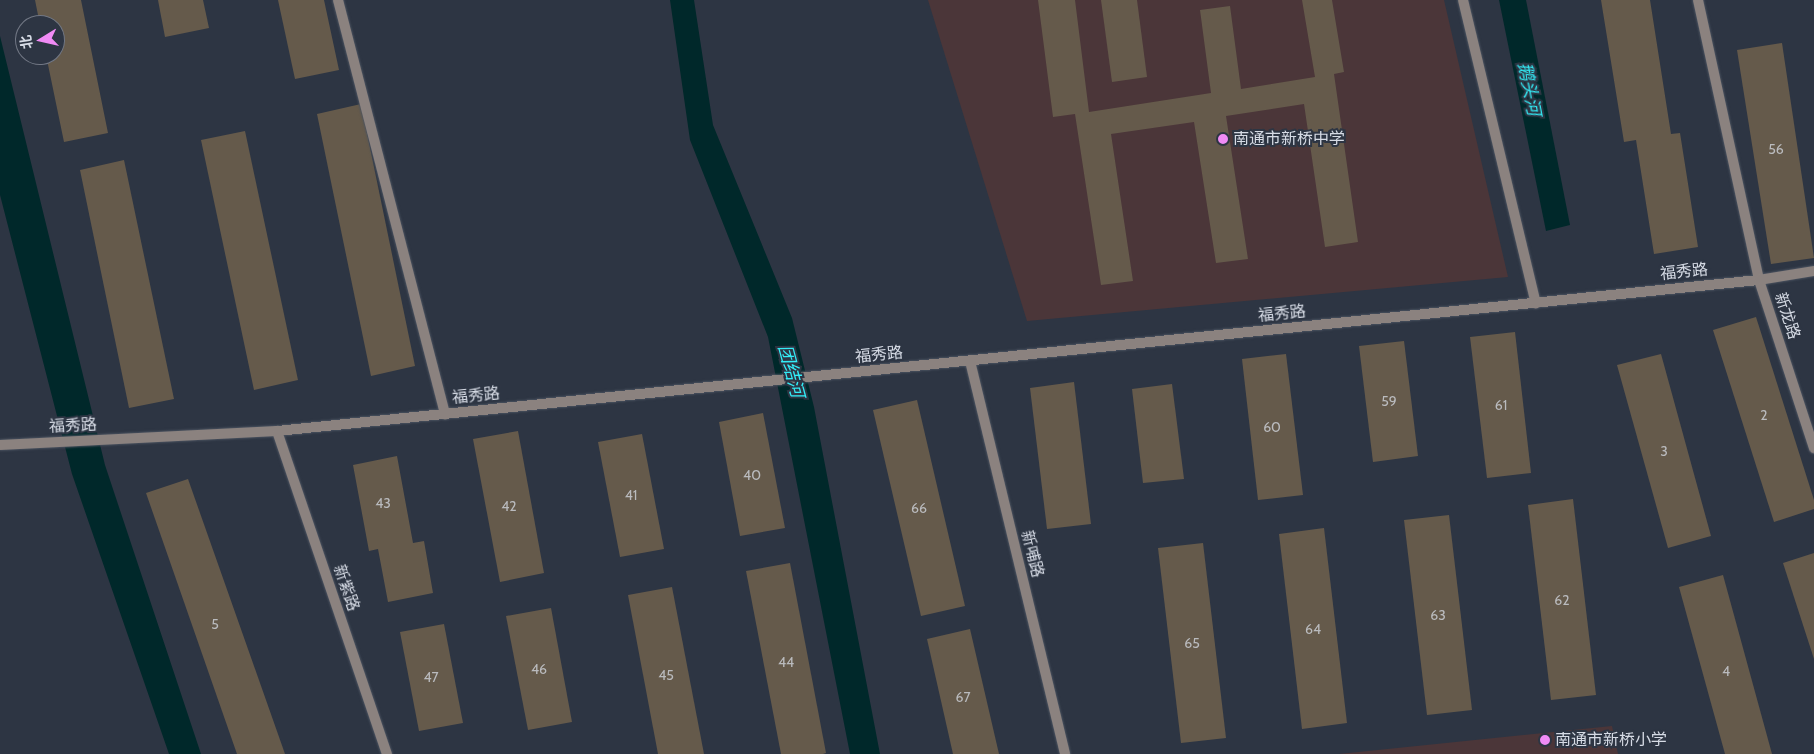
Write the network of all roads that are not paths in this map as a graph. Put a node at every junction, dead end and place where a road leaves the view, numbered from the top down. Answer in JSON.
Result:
{"nodes":[{"id":1,"x":338,"y":0,"type":"edge"},
{"id":2,"x":1464,"y":0,"type":"edge"},
{"id":3,"x":1698,"y":0,"type":"edge"},
{"id":4,"x":1814,"y":271,"type":"edge"},
{"id":5,"x":1759,"y":280,"type":"junction"},
{"id":6,"x":1536,"y":303,"type":"junction"},
{"id":7,"x":970,"y":361,"type":"junction"},
{"id":8,"x":445,"y":414,"type":"junction"},
{"id":9,"x":277,"y":431,"type":"junction"},
{"id":10,"x":0,"y":445,"type":"edge"},
{"id":11,"x":1814,"y":448,"type":"edge"},
{"id":12,"x":387,"y":754,"type":"edge"},
{"id":13,"x":1065,"y":754,"type":"edge"}],
"edges":[{"from":1,"to":8,"type":"street"},
{"from":2,"to":6,"type":"street"},
{"from":3,"to":5,"type":"street","name":"新龙路"},
{"from":4,"to":5,"type":"street","name":"福秀路"},
{"from":5,"to":6,"type":"street","name":"福秀路"},
{"from":5,"to":11,"type":"street","name":"新龙路"},
{"from":6,"to":7,"type":"street","name":"福秀路"},
{"from":7,"to":8,"type":"street","name":"福秀路"},
{"from":7,"to":13,"type":"street","name":"新哺路"},
{"from":8,"to":9,"type":"street","name":"福秀路"},
{"from":9,"to":10,"type":"street","name":"福秀路"},
{"from":9,"to":12,"type":"street","name":"新紫路"}]}
